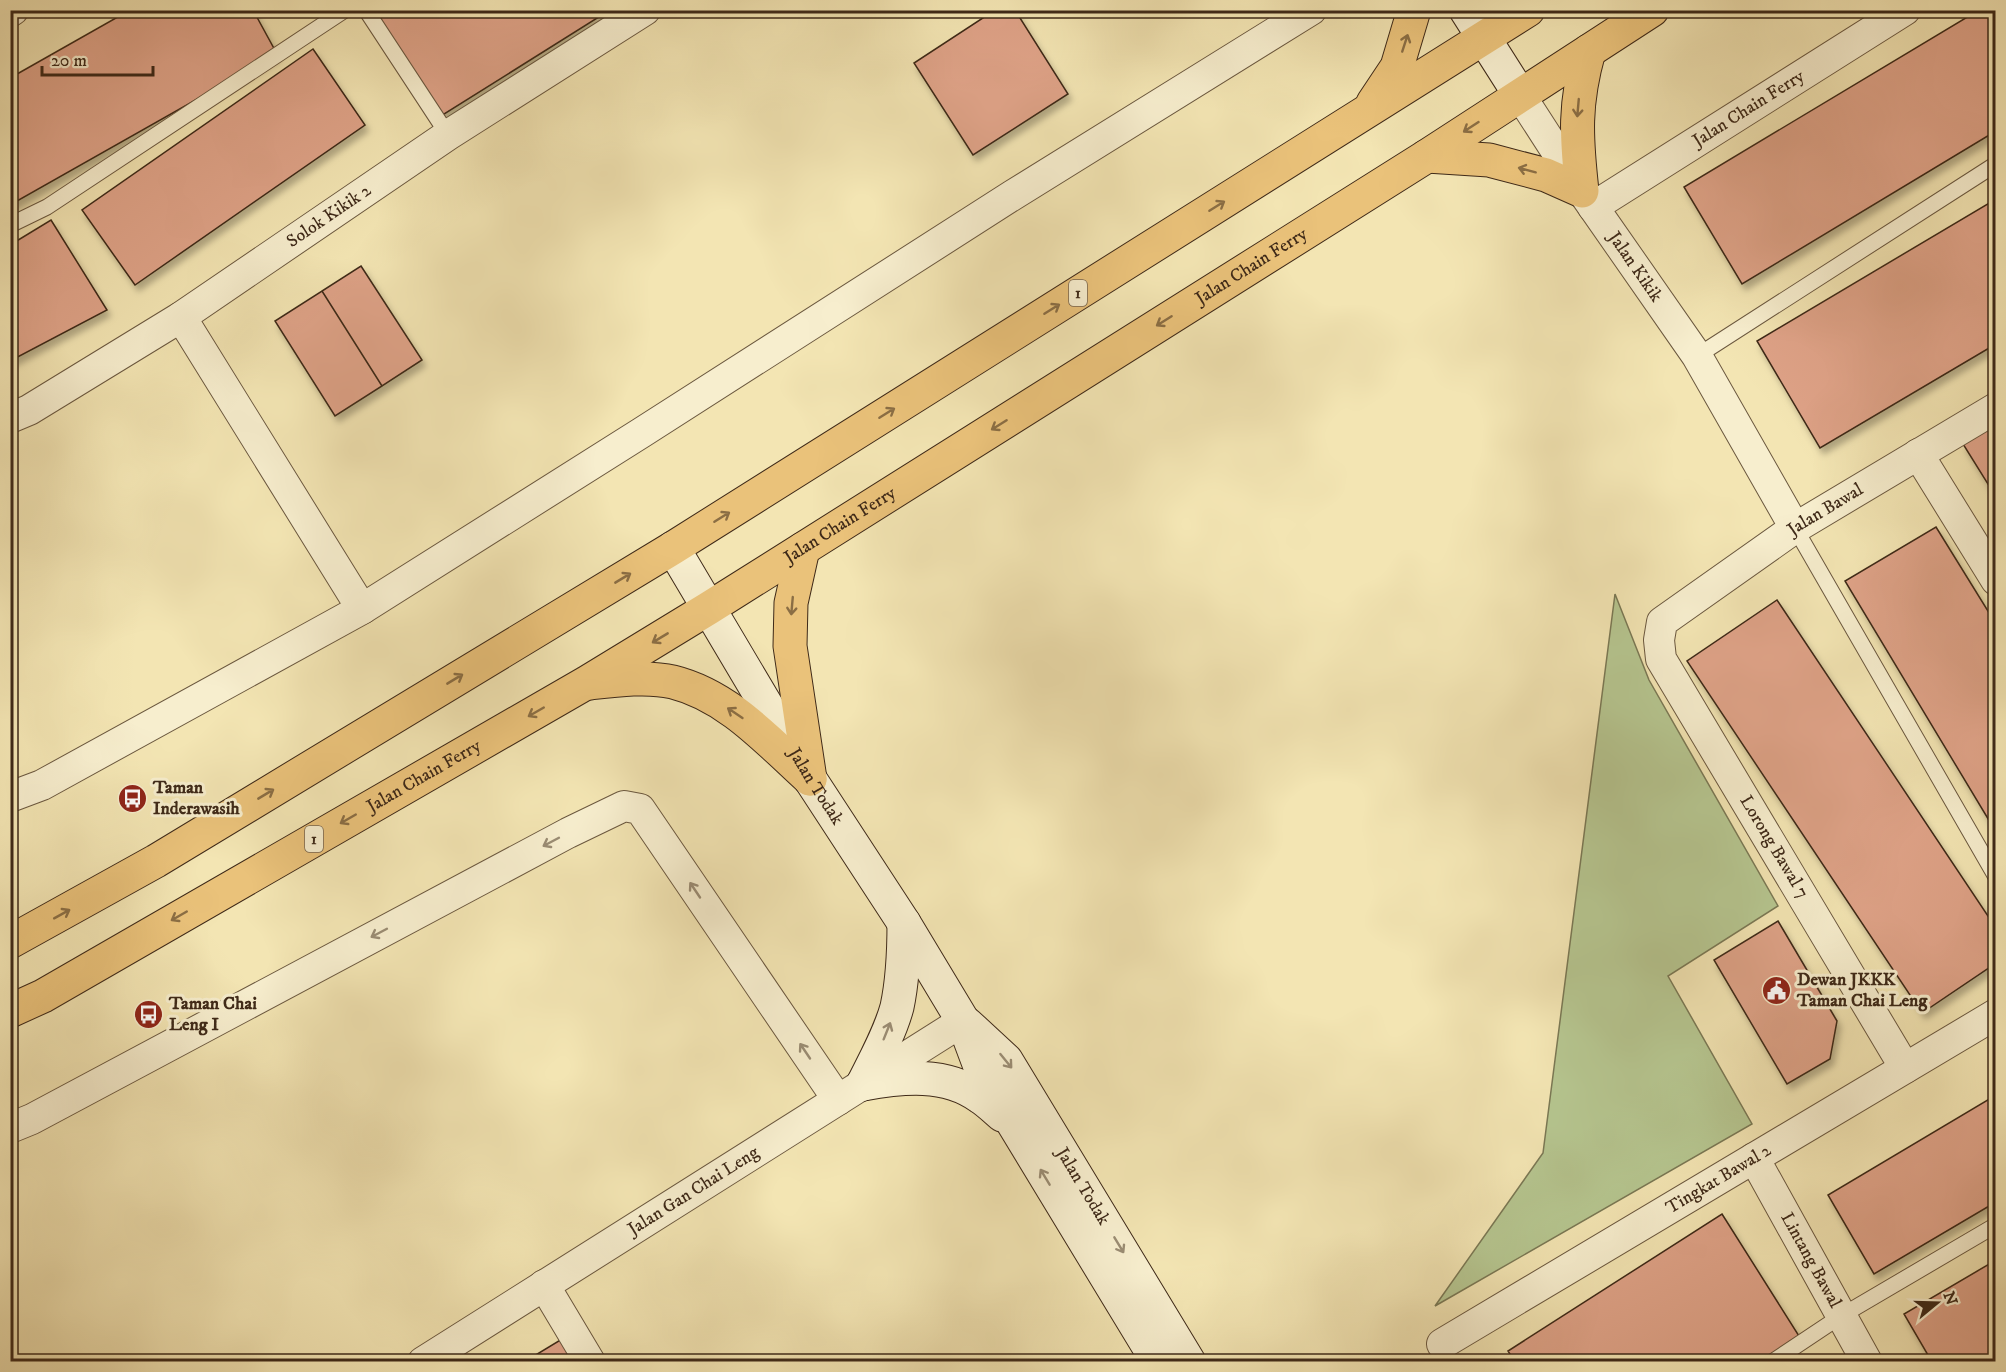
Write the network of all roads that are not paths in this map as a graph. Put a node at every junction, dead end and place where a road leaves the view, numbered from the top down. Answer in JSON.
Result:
{"nodes":[{"id":1,"x":345,"y":10,"type":"edge"},
{"id":2,"x":366,"y":10,"type":"edge"},
{"id":3,"x":645,"y":10,"type":"edge"},
{"id":4,"x":1311,"y":10,"type":"edge"},
{"id":5,"x":1414,"y":10,"type":"edge"},
{"id":6,"x":1466,"y":10,"type":"edge"},
{"id":7,"x":1528,"y":10,"type":"edge"},
{"id":8,"x":1652,"y":10,"type":"edge"},
{"id":9,"x":1905,"y":10,"type":"edge"},
{"id":10,"x":1483,"y":37,"type":"junction"},
{"id":11,"x":1589,"y":51,"type":"junction"},
{"id":12,"x":1520,"y":95,"type":"junction"},
{"id":13,"x":1369,"y":110,"type":"junction"},
{"id":14,"x":448,"y":135,"type":"junction"},
{"id":15,"x":1427,"y":156,"type":"junction"},
{"id":16,"x":1995,"y":164,"type":"edge"},
{"id":17,"x":1588,"y":199,"type":"junction"},
{"id":18,"x":10,"y":225,"type":"edge"},
{"id":19,"x":181,"y":317,"type":"junction"},
{"id":20,"x":1697,"y":356,"type":"junction"},
{"id":21,"x":1995,"y":408,"type":"edge"},
{"id":22,"x":10,"y":418,"type":"edge"},
{"id":23,"x":1918,"y":453,"type":"junction"},
{"id":24,"x":1795,"y":528,"type":"junction"},
{"id":25,"x":673,"y":548,"type":"junction"},
{"id":26,"x":803,"y":549,"type":"junction"},
{"id":27,"x":1995,"y":580,"type":"edge"},
{"id":28,"x":710,"y":608,"type":"junction"},
{"id":29,"x":362,"y":609,"type":"junction"},
{"id":30,"x":1662,"y":622,"type":"joint"},
{"id":31,"x":586,"y":683,"type":"junction"},
{"id":32,"x":810,"y":779,"type":"junction"},
{"id":33,"x":10,"y":797,"type":"edge"},
{"id":34,"x":1995,"y":877,"type":"edge"},
{"id":35,"x":904,"y":922,"type":"junction"},
{"id":36,"x":10,"y":942,"type":"edge"},
{"id":37,"x":10,"y":1011,"type":"edge"},
{"id":38,"x":1995,"y":1014,"type":"edge"},
{"id":39,"x":963,"y":1021,"type":"junction"},
{"id":40,"x":1905,"y":1068,"type":"junction"},
{"id":41,"x":851,"y":1092,"type":"junction"},
{"id":42,"x":1014,"y":1126,"type":"junction"},
{"id":43,"x":10,"y":1128,"type":"edge"},
{"id":44,"x":1754,"y":1158,"type":"junction"},
{"id":45,"x":1995,"y":1225,"type":"edge"},
{"id":46,"x":544,"y":1285,"type":"junction"},
{"id":47,"x":1841,"y":1316,"type":"junction"},
{"id":48,"x":1442,"y":1344,"type":"dead end"},
{"id":49,"x":423,"y":1362,"type":"edge"},
{"id":50,"x":590,"y":1362,"type":"edge"},
{"id":51,"x":1158,"y":1362,"type":"edge"},
{"id":52,"x":1189,"y":1362,"type":"edge"},
{"id":53,"x":1772,"y":1362,"type":"edge"},
{"id":54,"x":1867,"y":1362,"type":"edge"}],
"edges":[{"from":1,"to":18,"type":"lane"},
{"from":2,"to":14,"type":"lane"},
{"from":3,"to":14,"type":"street","name":"Solok Kikik 2"},
{"from":4,"to":29,"type":"street"},
{"from":13,"to":5,"type":"highway","one_way":true},
{"from":6,"to":10,"type":"main road","name":"Jalan Kikik"},
{"from":7,"to":10,"type":"highway","number":"1"},
{"from":8,"to":11,"type":"highway","name":"Jalan Chain Ferry","number":"1"},
{"from":9,"to":17,"type":"street","name":"Jalan Chain Ferry"},
{"from":10,"to":12,"type":"main road","name":"Jalan Kikik"},
{"from":10,"to":13,"type":"highway","number":"1"},
{"from":11,"to":12,"type":"highway","name":"Jalan Chain Ferry","number":"1"},
{"from":11,"to":17,"type":"highway","one_way":true},
{"from":12,"to":15,"type":"highway","name":"Jalan Chain Ferry","number":"1","one_way":true},
{"from":12,"to":17,"type":"street","name":"Jalan Kikik"},
{"from":25,"to":13,"type":"highway","number":"1","one_way":true},
{"from":14,"to":19,"type":"street","name":"Solok Kikik 2"},
{"from":17,"to":15,"type":"highway","one_way":true},
{"from":15,"to":26,"type":"highway","name":"Jalan Chain Ferry","number":"1","one_way":true},
{"from":16,"to":20,"type":"lane"},
{"from":17,"to":20,"type":"street","name":"Jalan Kikik"},
{"from":19,"to":22,"type":"street","name":"Solok Kikik 2"},
{"from":19,"to":29,"type":"street"},
{"from":20,"to":24,"type":"street","name":"Jalan Kikik"},
{"from":21,"to":23,"type":"street","name":"Jalan Bawal"},
{"from":23,"to":24,"type":"street","name":"Jalan Bawal"},
{"from":23,"to":27,"type":"street"},
{"from":24,"to":30,"type":"street","name":"Jalan Bawal"},
{"from":24,"to":34,"type":"lane"},
{"from":25,"to":28,"type":"main road","name":"Jalan Todak"},
{"from":36,"to":25,"type":"highway","number":"1","one_way":true},
{"from":26,"to":28,"type":"highway","name":"Jalan Chain Ferry","number":"1"},
{"from":26,"to":32,"type":"highway","one_way":true},
{"from":28,"to":31,"type":"highway","name":"Jalan Chain Ferry","number":"1","one_way":true},
{"from":28,"to":32,"type":"main road","name":"Jalan Todak"},
{"from":29,"to":33,"type":"street"},
{"from":30,"to":40,"type":"street","name":"Lorong Bawal 7"},
{"from":32,"to":31,"type":"highway","one_way":true},
{"from":31,"to":37,"type":"highway","name":"Jalan Chain Ferry","number":"1","one_way":true},
{"from":32,"to":35,"type":"main road","name":"Jalan Todak"},
{"from":35,"to":39,"type":"main road","name":"Jalan Todak"},
{"from":41,"to":35,"type":"main road","one_way":true},
{"from":38,"to":40,"type":"street","name":"Tingkat Bawal 2"},
{"from":39,"to":41,"type":"street","name":"Jalan Gan Chai Leng"},
{"from":39,"to":42,"type":"main road","name":"Jalan Todak"},
{"from":39,"to":52,"type":"main road","name":"Jalan Todak","one_way":true},
{"from":40,"to":44,"type":"street","name":"Tingkat Bawal 2"},
{"from":41,"to":42,"type":"main road"},
{"from":41,"to":43,"type":"street","one_way":true},
{"from":41,"to":46,"type":"street","name":"Jalan Gan Chai Leng"},
{"from":51,"to":42,"type":"main road","name":"Jalan Todak","one_way":true},
{"from":44,"to":47,"type":"street","name":"Lintang Bawal"},
{"from":44,"to":48,"type":"street","name":"Tingkat Bawal 2"},
{"from":45,"to":47,"type":"lane"},
{"from":46,"to":49,"type":"street","name":"Jalan Gan Chai Leng"},
{"from":46,"to":50,"type":"street"},
{"from":47,"to":53,"type":"lane"},
{"from":47,"to":54,"type":"street","name":"Lintang Bawal"}]}
